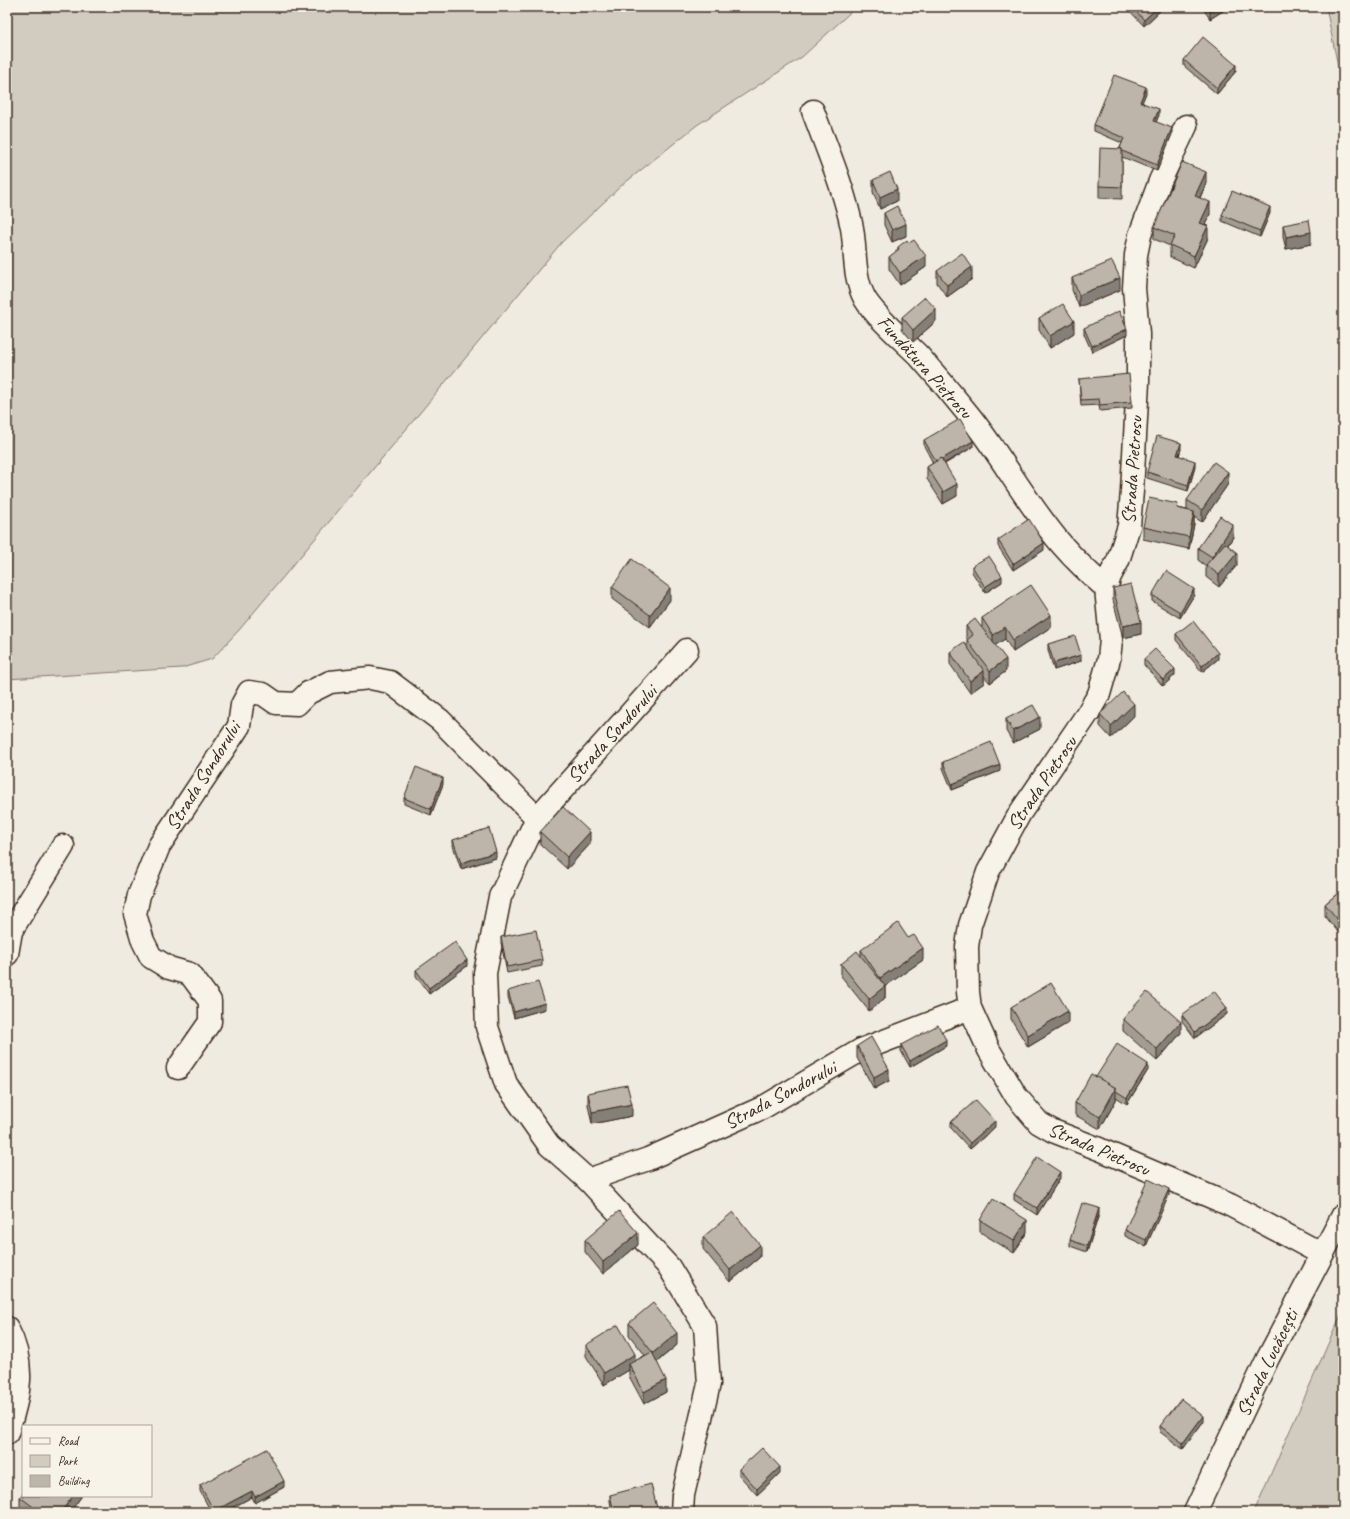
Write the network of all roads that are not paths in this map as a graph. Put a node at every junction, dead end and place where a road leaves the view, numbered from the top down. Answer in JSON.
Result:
{"nodes":[{"id":1,"x":814,"y":111,"type":"dead end"},
{"id":2,"x":1186,"y":126,"type":"dead end"},
{"id":3,"x":1106,"y":588,"type":"junction"},
{"id":4,"x":687,"y":650,"type":"dead end"},
{"id":5,"x":537,"y":818,"type":"junction"},
{"id":6,"x":63,"y":846,"type":"dead end"},
{"id":7,"x":7,"y":954,"type":"edge"},
{"id":8,"x":970,"y":1008,"type":"junction"},
{"id":9,"x":178,"y":1068,"type":"dead end"},
{"id":10,"x":588,"y":1180,"type":"junction"},
{"id":11,"x":1343,"y":1215,"type":"edge"},
{"id":12,"x":1322,"y":1254,"type":"junction"},
{"id":13,"x":7,"y":1328,"type":"edge"},
{"id":14,"x":7,"y":1433,"type":"edge"},
{"id":15,"x":682,"y":1512,"type":"edge"},
{"id":16,"x":1194,"y":1512,"type":"edge"}],
"edges":[{"from":1,"to":3,"type":"street","name":"Fundătura Pietrosu"},
{"from":2,"to":3,"type":"street","name":"Strada Pietrosu"},
{"from":3,"to":8,"type":"street","name":"Strada Pietrosu"},
{"from":4,"to":5,"type":"street","name":"Strada Sondorului"},
{"from":5,"to":9,"type":"street","name":"Strada Sondorului"},
{"from":5,"to":10,"type":"street","name":"Strada Sondorului"},
{"from":6,"to":7,"type":"street"},
{"from":8,"to":10,"type":"street","name":"Strada Sondorului"},
{"from":8,"to":12,"type":"street","name":"Strada Pietrosu"},
{"from":10,"to":15,"type":"street","name":"Strada Sondorului"},
{"from":11,"to":12,"type":"street","name":"Strada Lucăcești"},
{"from":12,"to":16,"type":"street","name":"Strada Lucăcești"},
{"from":13,"to":14,"type":"street"}]}
